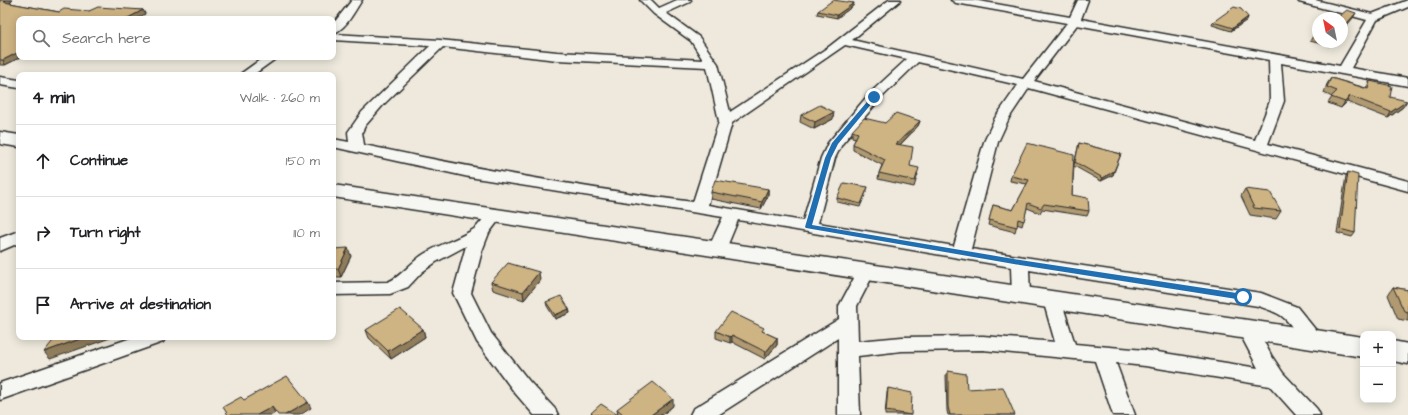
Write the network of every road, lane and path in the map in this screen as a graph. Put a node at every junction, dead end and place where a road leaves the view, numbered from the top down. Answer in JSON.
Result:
{"nodes":[{"id":1,"x":357,"y":0,"type":"edge"},
{"id":2,"x":645,"y":0,"type":"edge"},
{"id":3,"x":686,"y":0,"type":"edge"},
{"id":4,"x":896,"y":0,"type":"edge"},
{"id":5,"x":956,"y":0,"type":"edge"},
{"id":6,"x":1083,"y":0,"type":"edge"},
{"id":7,"x":1303,"y":0,"type":"edge"},
{"id":8,"x":1408,"y":3,"type":"edge"},
{"id":9,"x":658,"y":12,"type":"junction"},
{"id":10,"x":1373,"y":18,"type":"junction"},
{"id":11,"x":1074,"y":22,"type":"junction"},
{"id":12,"x":336,"y":27,"type":"edge"},
{"id":13,"x":336,"y":37,"type":"edge"},
{"id":14,"x":843,"y":41,"type":"junction"},
{"id":15,"x":440,"y":43,"type":"junction"},
{"id":16,"x":915,"y":58,"type":"junction"},
{"id":17,"x":1274,"y":59,"type":"junction"},
{"id":18,"x":268,"y":60,"type":"edge"},
{"id":19,"x":712,"y":64,"type":"junction"},
{"id":20,"x":1343,"y":71,"type":"junction"},
{"id":21,"x":250,"y":72,"type":"edge"},
{"id":22,"x":0,"y":81,"type":"edge"},
{"id":23,"x":1408,"y":82,"type":"edge"},
{"id":24,"x":16,"y":84,"type":"edge"},
{"id":25,"x":1026,"y":84,"type":"junction"},
{"id":26,"x":726,"y":121,"type":"junction"},
{"id":27,"x":0,"y":138,"type":"edge"},
{"id":28,"x":16,"y":141,"type":"edge"},
{"id":29,"x":336,"y":144,"type":"edge"},
{"id":30,"x":1260,"y":145,"type":"junction"},
{"id":31,"x":357,"y":148,"type":"junction"},
{"id":32,"x":1408,"y":186,"type":"edge"},
{"id":33,"x":336,"y":191,"type":"edge"},
{"id":34,"x":699,"y":208,"type":"junction"},
{"id":35,"x":733,"y":214,"type":"junction"},
{"id":36,"x":488,"y":224,"type":"junction"},
{"id":37,"x":809,"y":227,"type":"junction"},
{"id":38,"x":12,"y":236,"type":"edge"},
{"id":39,"x":0,"y":245,"type":"edge"},
{"id":40,"x":717,"y":249,"type":"junction"},
{"id":41,"x":961,"y":253,"type":"junction"},
{"id":42,"x":1020,"y":262,"type":"junction"},
{"id":43,"x":866,"y":271,"type":"junction"},
{"id":44,"x":336,"y":289,"type":"edge"},
{"id":45,"x":1021,"y":296,"type":"junction"},
{"id":46,"x":1052,"y":300,"type":"junction"},
{"id":47,"x":848,"y":322,"type":"junction"},
{"id":48,"x":1248,"y":330,"type":"junction"},
{"id":49,"x":147,"y":340,"type":"edge"},
{"id":50,"x":1313,"y":340,"type":"junction"},
{"id":51,"x":1360,"y":347,"type":"edge"},
{"id":52,"x":848,"y":349,"type":"junction"},
{"id":53,"x":1068,"y":351,"type":"junction"},
{"id":54,"x":1396,"y":352,"type":"edge"},
{"id":55,"x":1408,"y":354,"type":"edge"},
{"id":56,"x":1103,"y":355,"type":"junction"},
{"id":57,"x":1276,"y":379,"type":"junction"},
{"id":58,"x":0,"y":392,"type":"edge"},
{"id":59,"x":547,"y":415,"type":"edge"},
{"id":60,"x":701,"y":415,"type":"edge"},
{"id":61,"x":850,"y":415,"type":"edge"},
{"id":62,"x":1124,"y":415,"type":"edge"},
{"id":63,"x":1309,"y":415,"type":"edge"}],
"edges":[{"from":1,"to":12,"type":"street"},
{"from":2,"to":9,"type":"street"},
{"from":3,"to":9,"type":"street"},
{"from":4,"to":14,"type":"street"},
{"from":5,"to":11,"type":"street"},
{"from":6,"to":11,"type":"street"},
{"from":7,"to":10,"type":"street"},
{"from":8,"to":10,"type":"street"},
{"from":9,"to":19,"type":"street"},
{"from":10,"to":20,"type":"street"},
{"from":11,"to":17,"type":"street"},
{"from":11,"to":25,"type":"street"},
{"from":13,"to":15,"type":"street"},
{"from":14,"to":16,"type":"street"},
{"from":14,"to":26,"type":"street"},
{"from":15,"to":19,"type":"street"},
{"from":15,"to":31,"type":"street"},
{"from":16,"to":25,"type":"street"},
{"from":16,"to":37,"type":"street"},
{"from":17,"to":20,"type":"street"},
{"from":17,"to":30,"type":"street"},
{"from":18,"to":21,"type":"street"},
{"from":19,"to":26,"type":"street"},
{"from":20,"to":23,"type":"street"},
{"from":22,"to":24,"type":"street"},
{"from":25,"to":30,"type":"street"},
{"from":25,"to":41,"type":"street"},
{"from":26,"to":34,"type":"street"},
{"from":27,"to":28,"type":"street"},
{"from":29,"to":31,"type":"street"},
{"from":30,"to":32,"type":"street"},
{"from":31,"to":34,"type":"street"},
{"from":33,"to":36,"type":"street"},
{"from":34,"to":35,"type":"street"},
{"from":35,"to":37,"type":"street"},
{"from":35,"to":40,"type":"street"},
{"from":36,"to":40,"type":"street"},
{"from":36,"to":44,"type":"street"},
{"from":36,"to":59,"type":"street"},
{"from":37,"to":41,"type":"street"},
{"from":38,"to":39,"type":"street"},
{"from":40,"to":43,"type":"street"},
{"from":41,"to":42,"type":"street"},
{"from":42,"to":45,"type":"street"},
{"from":42,"to":50,"type":"street"},
{"from":43,"to":45,"type":"street"},
{"from":43,"to":47,"type":"street"},
{"from":45,"to":46,"type":"street"},
{"from":46,"to":48,"type":"street"},
{"from":46,"to":53,"type":"street"},
{"from":47,"to":52,"type":"street"},
{"from":47,"to":60,"type":"street"},
{"from":48,"to":50,"type":"street"},
{"from":48,"to":57,"type":"street"},
{"from":49,"to":58,"type":"street"},
{"from":50,"to":51,"type":"street"},
{"from":52,"to":53,"type":"street"},
{"from":52,"to":61,"type":"street"},
{"from":53,"to":56,"type":"street"},
{"from":54,"to":55,"type":"street"},
{"from":56,"to":57,"type":"street"},
{"from":56,"to":62,"type":"street"},
{"from":57,"to":63,"type":"street"}]}
